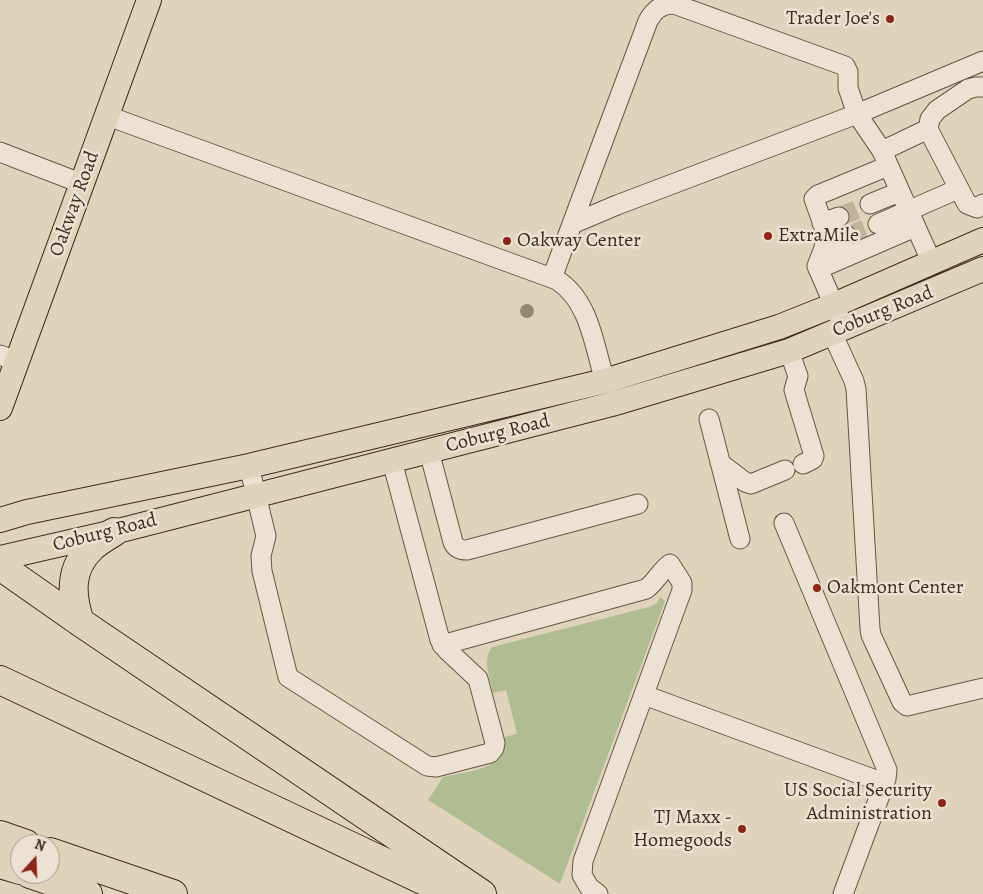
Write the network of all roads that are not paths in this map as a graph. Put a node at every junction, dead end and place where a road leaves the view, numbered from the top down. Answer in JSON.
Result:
{"nodes":[{"id":1,"x":149,"y":0,"type":"edge"},
{"id":2,"x":983,"y":61,"type":"edge"},
{"id":3,"x":983,"y":87,"type":"edge"},
{"id":4,"x":857,"y":114,"type":"junction"},
{"id":5,"x":108,"y":116,"type":"junction"},
{"id":6,"x":928,"y":129,"type":"junction"},
{"id":7,"x":0,"y":152,"type":"edge"},
{"id":8,"x":885,"y":159,"type":"junction"},
{"id":9,"x":83,"y":184,"type":"junction"},
{"id":10,"x":958,"y":189,"type":"junction"},
{"id":11,"x":899,"y":192,"type":"junction"},
{"id":12,"x":870,"y":204,"type":"tunnel mouth"},
{"id":13,"x":983,"y":204,"type":"edge"},
{"id":14,"x":912,"y":220,"type":"junction"},
{"id":15,"x":572,"y":224,"type":"junction"},
{"id":16,"x":878,"y":224,"type":"tunnel mouth"},
{"id":17,"x":847,"y":236,"type":"tunnel mouth"},
{"id":18,"x":983,"y":240,"type":"edge"},
{"id":19,"x":824,"y":247,"type":"junction"},
{"id":20,"x":932,"y":263,"type":"junction"},
{"id":21,"x":818,"y":269,"type":"junction"},
{"id":22,"x":983,"y":269,"type":"edge"},
{"id":23,"x":552,"y":278,"type":"junction"},
{"id":24,"x":834,"y":305,"type":"junction"},
{"id":25,"x":838,"y":330,"type":"junction"},
{"id":26,"x":789,"y":351,"type":"junction"},
{"id":27,"x":8,"y":358,"type":"edge"},
{"id":28,"x":605,"y":381,"type":"junction"},
{"id":29,"x":612,"y":404,"type":"junction"},
{"id":30,"x":0,"y":408,"type":"edge"},
{"id":31,"x":709,"y":419,"type":"dead end"},
{"id":32,"x":429,"y":451,"type":"junction"},
{"id":33,"x":392,"y":460,"type":"junction"},
{"id":34,"x":720,"y":463,"type":"junction"},
{"id":35,"x":803,"y":464,"type":"dead end"},
{"id":36,"x":249,"y":466,"type":"junction"},
{"id":37,"x":785,"y":470,"type":"dead end"},
{"id":38,"x":255,"y":496,"type":"junction"},
{"id":39,"x":638,"y":504,"type":"dead end"},
{"id":40,"x":0,"y":520,"type":"edge"},
{"id":41,"x":784,"y":523,"type":"dead end"},
{"id":42,"x":114,"y":532,"type":"junction"},
{"id":43,"x":740,"y":539,"type":"dead end"},
{"id":44,"x":0,"y":558,"type":"edge"},
{"id":45,"x":0,"y":566,"type":"edge"},
{"id":46,"x":80,"y":622,"type":"junction"},
{"id":47,"x":442,"y":645,"type":"junction"},
{"id":48,"x":0,"y":680,"type":"edge"},
{"id":49,"x":983,"y":688,"type":"edge"},
{"id":50,"x":644,"y":695,"type":"junction"},
{"id":51,"x":884,"y":783,"type":"junction"},
{"id":52,"x":60,"y":855,"type":"edge"},
{"id":53,"x":59,"y":884,"type":"edge"},
{"id":54,"x":88,"y":894,"type":"edge"},
{"id":55,"x":172,"y":894,"type":"edge"},
{"id":56,"x":452,"y":894,"type":"edge"},
{"id":57,"x":482,"y":894,"type":"edge"},
{"id":58,"x":598,"y":894,"type":"edge"},
{"id":59,"x":843,"y":894,"type":"edge"}],
"edges":[{"from":1,"to":5,"type":"main road","name":"Oakway Road"},
{"from":2,"to":4,"type":"street"},
{"from":3,"to":6,"type":"street"},
{"from":4,"to":8,"type":"street"},
{"from":4,"to":15,"type":"street"},
{"from":4,"to":15,"type":"street"},
{"from":5,"to":9,"type":"main road","name":"Oakway Road"},
{"from":5,"to":23,"type":"street"},
{"from":6,"to":8,"type":"street"},
{"from":6,"to":10,"type":"street"},
{"from":7,"to":9,"type":"street"},
{"from":8,"to":11,"type":"street"},
{"from":8,"to":19,"type":"street"},
{"from":9,"to":27,"type":"main road","name":"Oakway Road"},
{"from":10,"to":13,"type":"street"},
{"from":10,"to":14,"type":"street"},
{"from":11,"to":12,"type":"street"},
{"from":11,"to":14,"type":"street"},
{"from":14,"to":16,"type":"street"},
{"from":14,"to":20,"type":"street"},
{"from":14,"to":21,"type":"street"},
{"from":15,"to":23,"type":"street"},
{"from":17,"to":19,"type":"street"},
{"from":18,"to":20,"type":"main road","name":"Coburg Road"},
{"from":19,"to":21,"type":"street"},
{"from":20,"to":24,"type":"main road","name":"Coburg Road"},
{"from":21,"to":24,"type":"street"},
{"from":22,"to":25,"type":"main road","name":"Coburg Road"},
{"from":23,"to":28,"type":"street"},
{"from":24,"to":25,"type":"street"},
{"from":24,"to":28,"type":"main road","name":"Coburg Road"},
{"from":25,"to":26,"type":"main road","name":"Coburg Road"},
{"from":25,"to":49,"type":"street"},
{"from":26,"to":29,"type":"main road","name":"Coburg Road"},
{"from":26,"to":35,"type":"street"},
{"from":27,"to":30,"type":"main road","name":"Oakway Road"},
{"from":28,"to":29,"type":"main road"},
{"from":28,"to":36,"type":"main road","name":"Coburg Road"},
{"from":29,"to":32,"type":"main road","name":"Coburg Road"},
{"from":31,"to":34,"type":"street"},
{"from":32,"to":33,"type":"main road","name":"Coburg Road"},
{"from":32,"to":39,"type":"street"},
{"from":33,"to":38,"type":"main road","name":"Coburg Road"},
{"from":33,"to":47,"type":"street"},
{"from":34,"to":37,"type":"street"},
{"from":34,"to":43,"type":"street"},
{"from":36,"to":38,"type":"street"},
{"from":36,"to":40,"type":"main road","name":"Coburg Road"},
{"from":38,"to":42,"type":"main road","name":"Coburg Road"},
{"from":38,"to":47,"type":"street"},
{"from":41,"to":51,"type":"street"},
{"from":42,"to":44,"type":"main road","name":"Coburg Road"},
{"from":42,"to":46,"type":"highway"},
{"from":45,"to":46,"type":"highway"},
{"from":46,"to":57,"type":"highway"},
{"from":47,"to":50,"type":"street"},
{"from":48,"to":56,"type":"highway"},
{"from":50,"to":51,"type":"street"},
{"from":50,"to":58,"type":"street"},
{"from":51,"to":59,"type":"street"},
{"from":52,"to":55,"type":"highway"},
{"from":53,"to":54,"type":"highway"}]}
